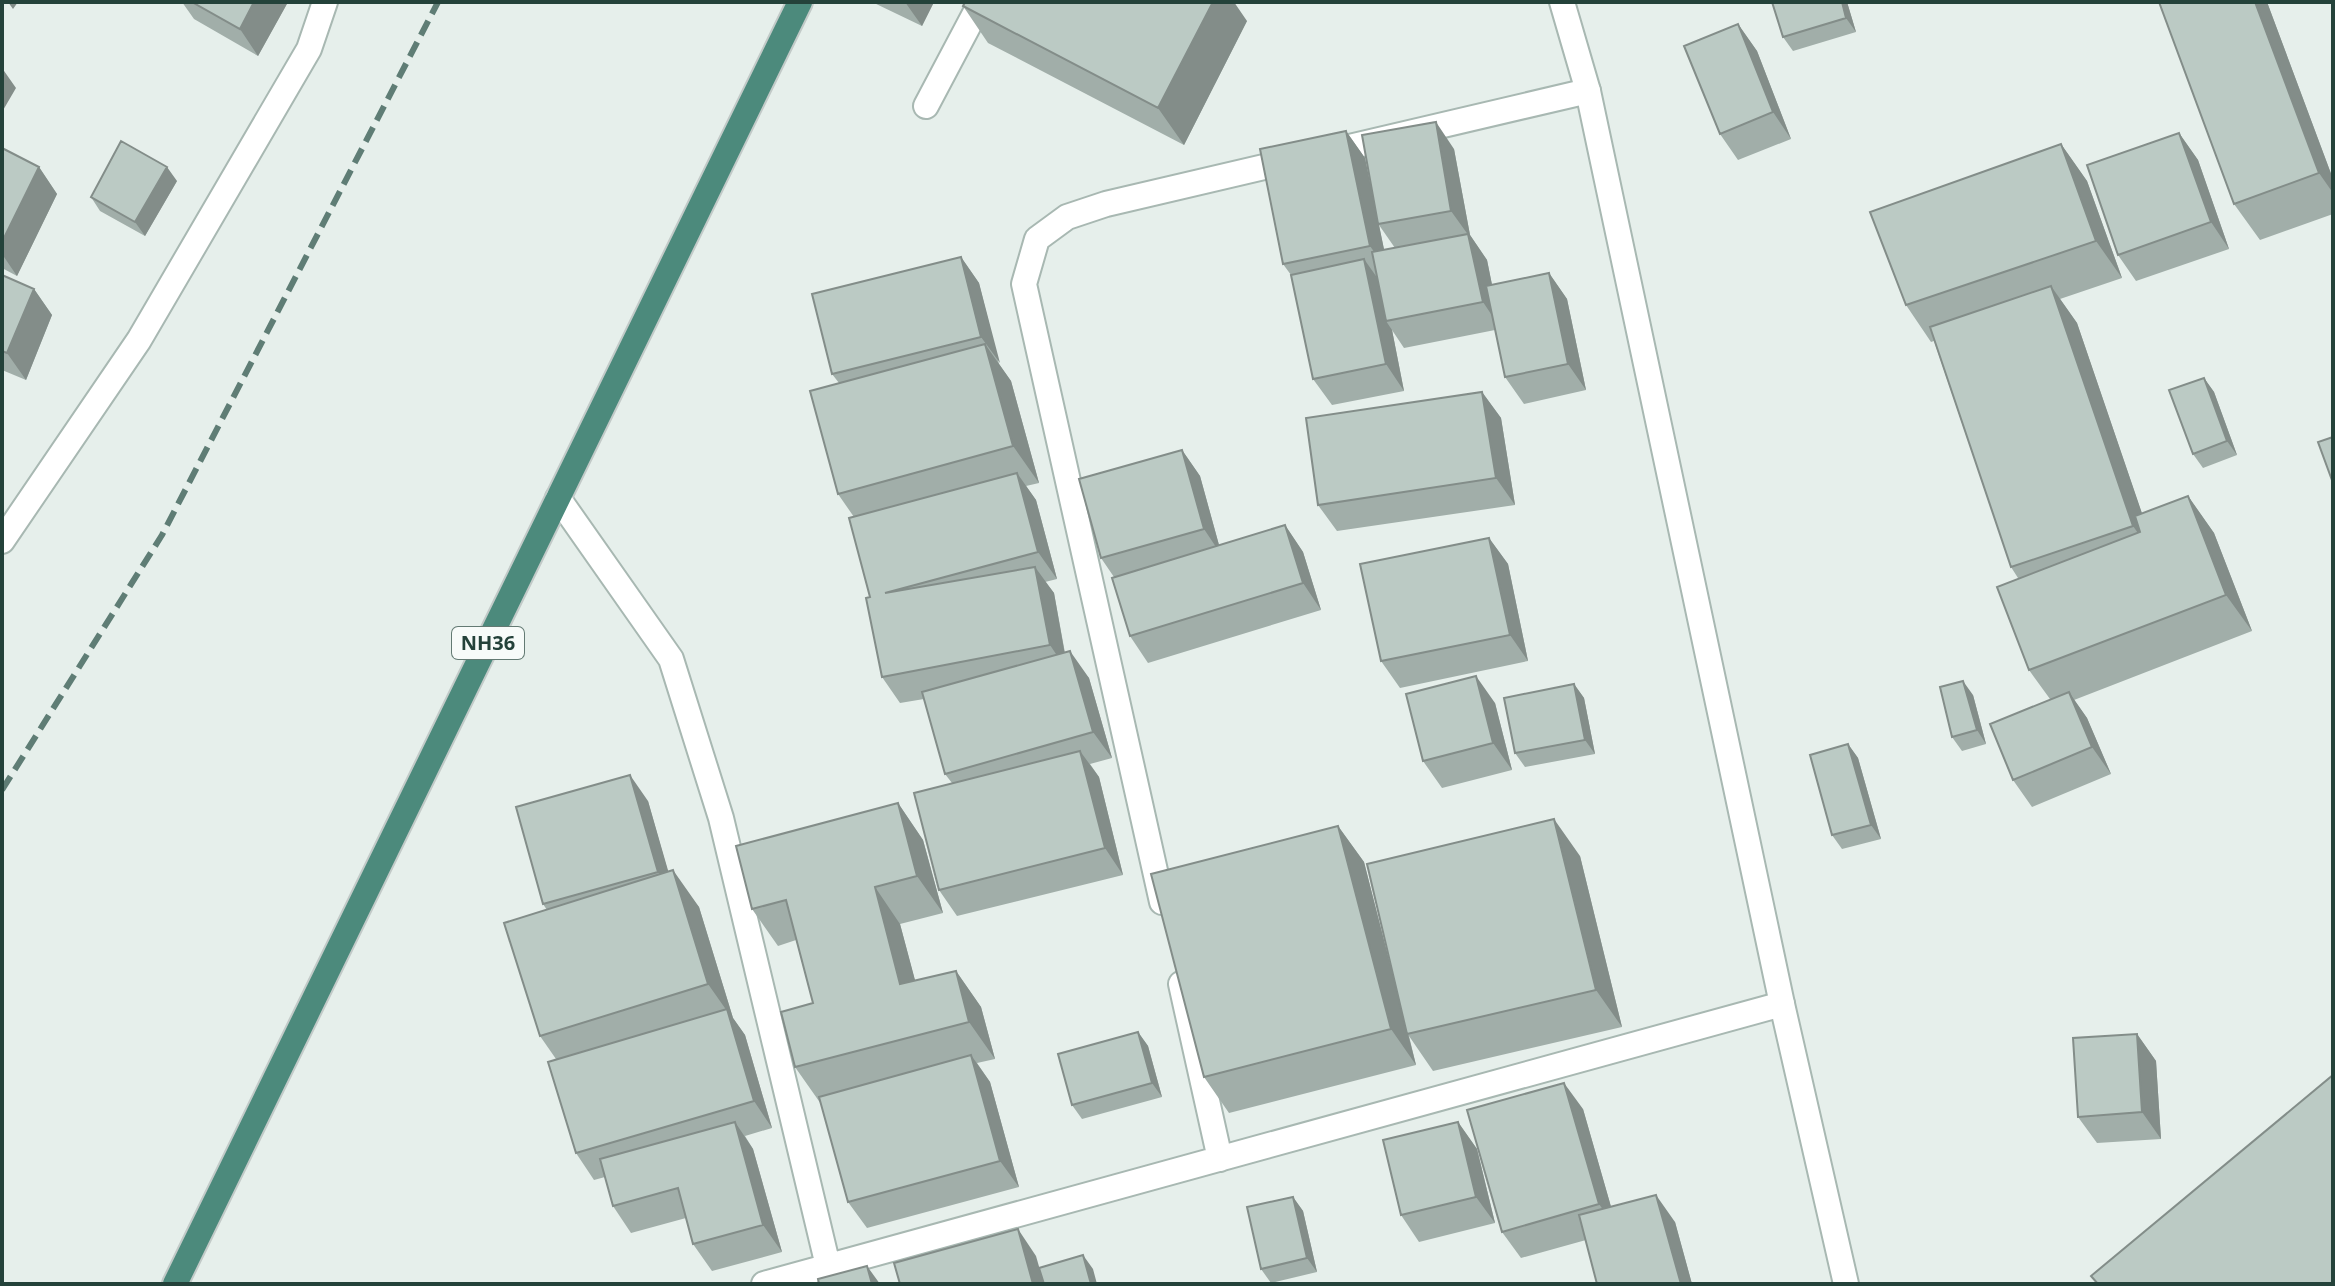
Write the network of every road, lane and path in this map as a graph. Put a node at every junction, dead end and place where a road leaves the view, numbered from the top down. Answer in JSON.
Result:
{"nodes":[{"id":1,"x":325,"y":2,"type":"edge"},
{"id":2,"x":800,"y":2,"type":"edge"},
{"id":3,"x":981,"y":2,"type":"edge"},
{"id":4,"x":1562,"y":2,"type":"edge"},
{"id":5,"x":1588,"y":91,"type":"junction"},
{"id":6,"x":926,"y":106,"type":"dead end"},
{"id":7,"x":558,"y":498,"type":"junction"},
{"id":8,"x":2,"y":541,"type":"edge"},
{"id":9,"x":1169,"y":929,"type":"edge"},
{"id":10,"x":1176,"y":960,"type":"edge"},
{"id":11,"x":1782,"y":1004,"type":"junction"},
{"id":12,"x":1220,"y":1159,"type":"junction"},
{"id":13,"x":828,"y":1266,"type":"junction"},
{"id":14,"x":175,"y":1284,"type":"edge"},
{"id":15,"x":764,"y":1284,"type":"edge"},
{"id":16,"x":1846,"y":1284,"type":"edge"}],
"edges":[{"from":1,"to":8,"type":"street"},
{"from":2,"to":7,"type":"highway","number":"NH36"},
{"from":3,"to":6,"type":"street"},
{"from":4,"to":5,"type":"street"},
{"from":5,"to":9,"type":"street"},
{"from":5,"to":11,"type":"street"},
{"from":7,"to":13,"type":"street"},
{"from":7,"to":14,"type":"highway","number":"NH36"},
{"from":10,"to":12,"type":"street"},
{"from":11,"to":12,"type":"street"},
{"from":11,"to":16,"type":"street"},
{"from":12,"to":13,"type":"street"},
{"from":13,"to":15,"type":"street"}]}
